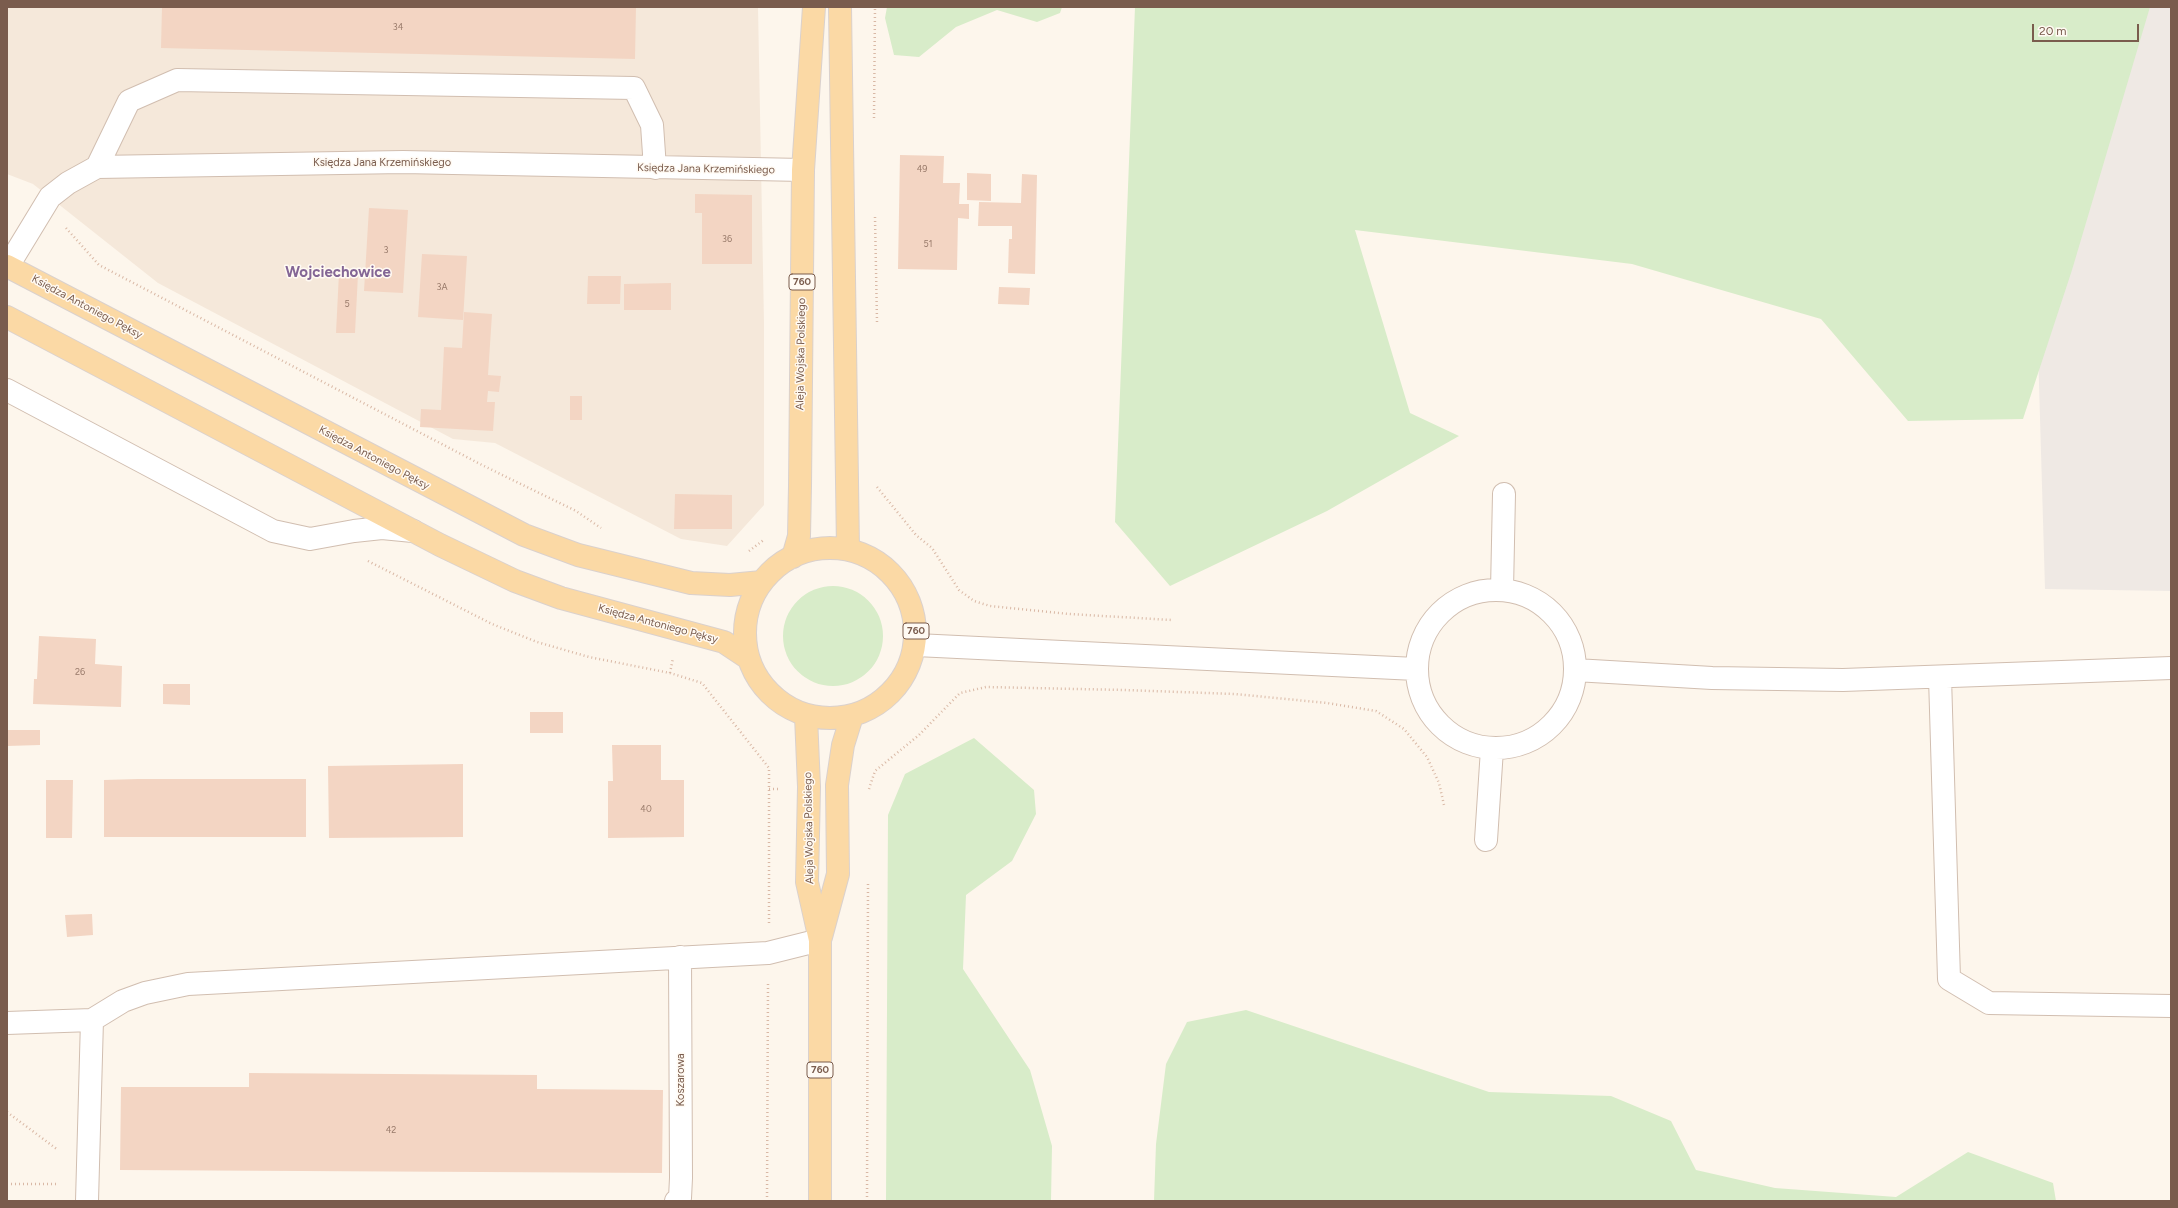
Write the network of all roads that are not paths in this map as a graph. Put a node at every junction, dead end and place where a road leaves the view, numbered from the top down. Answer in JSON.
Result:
{"nodes":[{"id":1,"x":814,"y":7,"type":"edge"},
{"id":2,"x":840,"y":7,"type":"edge"},
{"id":3,"x":97,"y":167,"type":"junction"},
{"id":4,"x":655,"y":168,"type":"junction"},
{"id":5,"x":803,"y":170,"type":"junction"},
{"id":6,"x":7,"y":266,"type":"edge"},
{"id":7,"x":7,"y":317,"type":"edge"},
{"id":8,"x":7,"y":390,"type":"edge"},
{"id":9,"x":1504,"y":494,"type":"dead end"},
{"id":10,"x":414,"y":531,"type":"junction"},
{"id":11,"x":848,"y":549,"type":"junction"},
{"id":12,"x":794,"y":556,"type":"junction"},
{"id":13,"x":762,"y":582,"type":"junction"},
{"id":14,"x":1502,"y":590,"type":"junction"},
{"id":15,"x":916,"y":645,"type":"junction"},
{"id":16,"x":748,"y":658,"type":"junction"},
{"id":17,"x":2171,"y":668,"type":"edge"},
{"id":18,"x":1416,"y":669,"type":"junction"},
{"id":19,"x":1575,"y":670,"type":"junction"},
{"id":20,"x":1940,"y":677,"type":"junction"},
{"id":21,"x":806,"y":716,"type":"junction"},
{"id":22,"x":852,"y":716,"type":"junction"},
{"id":23,"x":1492,"y":749,"type":"junction"},
{"id":24,"x":1486,"y":840,"type":"dead end"},
{"id":25,"x":820,"y":940,"type":"junction"},
{"id":26,"x":680,"y":957,"type":"junction"},
{"id":27,"x":2171,"y":1006,"type":"edge"},
{"id":28,"x":92,"y":1020,"type":"junction"},
{"id":29,"x":7,"y":1023,"type":"edge"},
{"id":30,"x":88,"y":1186,"type":"edge"},
{"id":31,"x":676,"y":1201,"type":"edge"},
{"id":32,"x":820,"y":1201,"type":"edge"}],
"edges":[{"from":1,"to":5,"type":"main road","name":"Aleja Wojska Polskiego","number":"760"},
{"from":2,"to":11,"type":"main road"},
{"from":3,"to":4,"type":"street","name":"Księdza Jana Krzemińskiego"},
{"from":3,"to":4,"type":"street"},
{"from":3,"to":6,"type":"street","name":"Księdza Jana Krzemińskiego"},
{"from":4,"to":5,"type":"street","name":"Księdza Jana Krzemińskiego"},
{"from":5,"to":12,"type":"main road","name":"Aleja Wojska Polskiego","number":"760"},
{"from":6,"to":13,"type":"main road","name":"Księdza Antoniego Pęksy"},
{"from":7,"to":10,"type":"main road","name":"Księdza Antoniego Pęksy"},
{"from":8,"to":10,"type":"street"},
{"from":9,"to":14,"type":"street"},
{"from":10,"to":16,"type":"main road","name":"Księdza Antoniego Pęksy"},
{"from":11,"to":12,"type":"main road","number":"760"},
{"from":11,"to":15,"type":"main road","number":"760"},
{"from":12,"to":13,"type":"main road","number":"760"},
{"from":13,"to":16,"type":"main road","number":"760"},
{"from":14,"to":18,"type":"street"},
{"from":14,"to":19,"type":"street"},
{"from":15,"to":18,"type":"street"},
{"from":15,"to":22,"type":"main road","number":"760"},
{"from":16,"to":21,"type":"main road","number":"760"},
{"from":17,"to":20,"type":"street"},
{"from":18,"to":23,"type":"street"},
{"from":19,"to":20,"type":"street"},
{"from":19,"to":23,"type":"street"},
{"from":20,"to":27,"type":"street"},
{"from":21,"to":22,"type":"main road","number":"760"},
{"from":21,"to":25,"type":"main road","name":"Aleja Wojska Polskiego","number":"760"},
{"from":22,"to":25,"type":"main road","name":"Aleja Wojska Polskiego","number":"760"},
{"from":23,"to":24,"type":"street"},
{"from":25,"to":26,"type":"street"},
{"from":25,"to":32,"type":"main road","name":"Aleja Wojska Polskiego","number":"760"},
{"from":26,"to":28,"type":"street"},
{"from":26,"to":31,"type":"street","name":"Koszarowa"},
{"from":28,"to":29,"type":"street"},
{"from":28,"to":30,"type":"street"}]}
